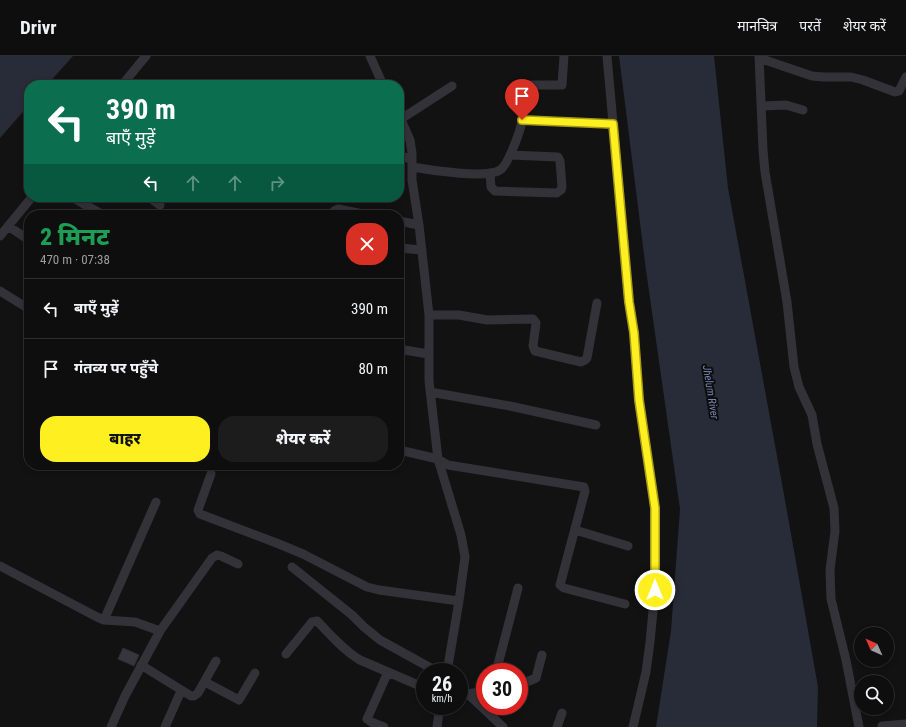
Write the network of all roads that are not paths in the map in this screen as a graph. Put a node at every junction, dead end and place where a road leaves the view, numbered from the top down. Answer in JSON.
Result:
{"nodes":[{"id":1,"x":146,"y":56,"type":"edge"},
{"id":2,"x":370,"y":56,"type":"edge"},
{"id":3,"x":564,"y":56,"type":"edge"},
{"id":4,"x":607,"y":56,"type":"edge"},
{"id":5,"x":759,"y":57,"type":"edge"},
{"id":6,"x":906,"y":77,"type":"edge"},
{"id":7,"x":126,"y":80,"type":"edge"},
{"id":8,"x":381,"y":80,"type":"edge"},
{"id":9,"x":452,"y":86,"type":"dead end"},
{"id":10,"x":761,"y":106,"type":"junction"},
{"id":11,"x":803,"y":110,"type":"dead end"},
{"id":12,"x":404,"y":115,"type":"edge"},
{"id":13,"x":522,"y":120,"type":"junction"},
{"id":14,"x":613,"y":124,"type":"junction"},
{"id":15,"x":404,"y":126,"type":"edge"},
{"id":16,"x":404,"y":154,"type":"edge"},
{"id":17,"x":510,"y":155,"type":"junction"},
{"id":18,"x":404,"y":158,"type":"edge"},
{"id":19,"x":412,"y":160,"type":"junction"},
{"id":20,"x":490,"y":173,"type":"junction"},
{"id":21,"x":28,"y":202,"type":"edge"},
{"id":22,"x":81,"y":202,"type":"edge"},
{"id":23,"x":156,"y":202,"type":"edge"},
{"id":24,"x":160,"y":205,"type":"dead end"},
{"id":25,"x":94,"y":210,"type":"edge"},
{"id":26,"x":404,"y":222,"type":"edge"},
{"id":27,"x":419,"y":225,"type":"junction"},
{"id":28,"x":8,"y":226,"type":"junction"},
{"id":29,"x":0,"y":236,"type":"edge"},
{"id":30,"x":24,"y":237,"type":"edge"},
{"id":31,"x":404,"y":248,"type":"edge"},
{"id":32,"x":422,"y":250,"type":"junction"},
{"id":33,"x":0,"y":291,"type":"edge"},
{"id":34,"x":597,"y":303,"type":"dead end"},
{"id":35,"x":24,"y":306,"type":"edge"},
{"id":36,"x":429,"y":315,"type":"junction"},
{"id":37,"x":404,"y":350,"type":"edge"},
{"id":38,"x":428,"y":354,"type":"junction"},
{"id":39,"x":430,"y":392,"type":"junction"},
{"id":40,"x":596,"y":426,"type":"dead end"},
{"id":41,"x":404,"y":451,"type":"edge"},
{"id":42,"x":438,"y":460,"type":"junction"},
{"id":43,"x":211,"y":474,"type":"dead end"},
{"id":44,"x":156,"y":502,"type":"dead end"},
{"id":45,"x":574,"y":530,"type":"junction"},
{"id":46,"x":628,"y":546,"type":"dead end"},
{"id":47,"x":238,"y":564,"type":"dead end"},
{"id":48,"x":0,"y":566,"type":"edge"},
{"id":49,"x":292,"y":567,"type":"dead end"},
{"id":50,"x":518,"y":588,"type":"dead end"},
{"id":51,"x":459,"y":601,"type":"junction"},
{"id":52,"x":625,"y":604,"type":"dead end"},
{"id":53,"x":104,"y":620,"type":"junction"},
{"id":54,"x":160,"y":631,"type":"junction"},
{"id":55,"x":286,"y":654,"type":"dead end"},
{"id":56,"x":542,"y":655,"type":"dead end"},
{"id":57,"x":216,"y":661,"type":"dead end"},
{"id":58,"x":422,"y":663,"type":"edge"},
{"id":59,"x":448,"y":663,"type":"edge"},
{"id":60,"x":498,"y":663,"type":"edge"},
{"id":61,"x":142,"y":665,"type":"junction"},
{"id":62,"x":388,"y":672,"type":"junction"},
{"id":63,"x":255,"y":674,"type":"dead end"},
{"id":64,"x":205,"y":682,"type":"junction"},
{"id":65,"x":528,"y":682,"type":"edge"},
{"id":66,"x":416,"y":684,"type":"edge"},
{"id":67,"x":182,"y":692,"type":"junction"},
{"id":68,"x":476,"y":693,"type":"edge"},
{"id":69,"x":468,"y":694,"type":"joint"},
{"id":70,"x":562,"y":713,"type":"dead end"},
{"id":71,"x":439,"y":715,"type":"edge"},
{"id":72,"x":492,"y":717,"type":"joint"},
{"id":73,"x":906,"y":724,"type":"edge"},
{"id":74,"x":882,"y":726,"type":"dead end"},
{"id":75,"x":111,"y":727,"type":"edge"},
{"id":76,"x":165,"y":727,"type":"edge"},
{"id":77,"x":384,"y":727,"type":"edge"},
{"id":78,"x":437,"y":727,"type":"edge"},
{"id":79,"x":503,"y":727,"type":"edge"},
{"id":80,"x":557,"y":727,"type":"edge"},
{"id":81,"x":633,"y":727,"type":"edge"},
{"id":82,"x":859,"y":727,"type":"edge"}],
"edges":[{"from":1,"to":7,"type":"street"},
{"from":2,"to":8,"type":"street"},
{"from":3,"to":13,"type":"street"},
{"from":4,"to":14,"type":"street"},
{"from":5,"to":6,"type":"street"},
{"from":5,"to":10,"type":"street"},
{"from":9,"to":12,"type":"street"},
{"from":10,"to":11,"type":"street"},
{"from":10,"to":82,"type":"street"},
{"from":13,"to":14,"type":"street"},
{"from":13,"to":17,"type":"street"},
{"from":14,"to":81,"type":"street"},
{"from":15,"to":19,"type":"street"},
{"from":16,"to":19,"type":"street"},
{"from":17,"to":20,"type":"street"},
{"from":17,"to":20,"type":"street"},
{"from":18,"to":19,"type":"street"},
{"from":19,"to":20,"type":"street"},
{"from":19,"to":27,"type":"street"},
{"from":21,"to":28,"type":"street"},
{"from":22,"to":25,"type":"street"},
{"from":23,"to":24,"type":"street"},
{"from":26,"to":27,"type":"street"},
{"from":27,"to":32,"type":"street"},
{"from":28,"to":29,"type":"street"},
{"from":28,"to":30,"type":"street"},
{"from":31,"to":32,"type":"street"},
{"from":32,"to":36,"type":"street"},
{"from":33,"to":35,"type":"street"},
{"from":34,"to":36,"type":"street"},
{"from":36,"to":38,"type":"street"},
{"from":37,"to":38,"type":"street"},
{"from":38,"to":39,"type":"street"},
{"from":39,"to":40,"type":"street"},
{"from":39,"to":42,"type":"street"},
{"from":41,"to":42,"type":"street"},
{"from":42,"to":45,"type":"street"},
{"from":42,"to":51,"type":"street"},
{"from":43,"to":51,"type":"street"},
{"from":44,"to":53,"type":"street"},
{"from":45,"to":46,"type":"street"},
{"from":45,"to":52,"type":"street"},
{"from":47,"to":54,"type":"street"},
{"from":48,"to":53,"type":"street"},
{"from":49,"to":58,"type":"street"},
{"from":50,"to":60,"type":"street"},
{"from":51,"to":59,"type":"street"},
{"from":53,"to":54,"type":"street"},
{"from":54,"to":61,"type":"street"},
{"from":55,"to":62,"type":"street"},
{"from":56,"to":65,"type":"street"},
{"from":57,"to":64,"type":"street"},
{"from":61,"to":67,"type":"street"},
{"from":61,"to":75,"type":"street"},
{"from":62,"to":66,"type":"street"},
{"from":62,"to":77,"type":"street"},
{"from":63,"to":64,"type":"street"},
{"from":64,"to":67,"type":"street"},
{"from":67,"to":76,"type":"street"},
{"from":68,"to":69,"type":"street"},
{"from":69,"to":72,"type":"street"},
{"from":70,"to":80,"type":"street"},
{"from":71,"to":78,"type":"street"},
{"from":72,"to":79,"type":"street"},
{"from":73,"to":74,"type":"street"}]}
